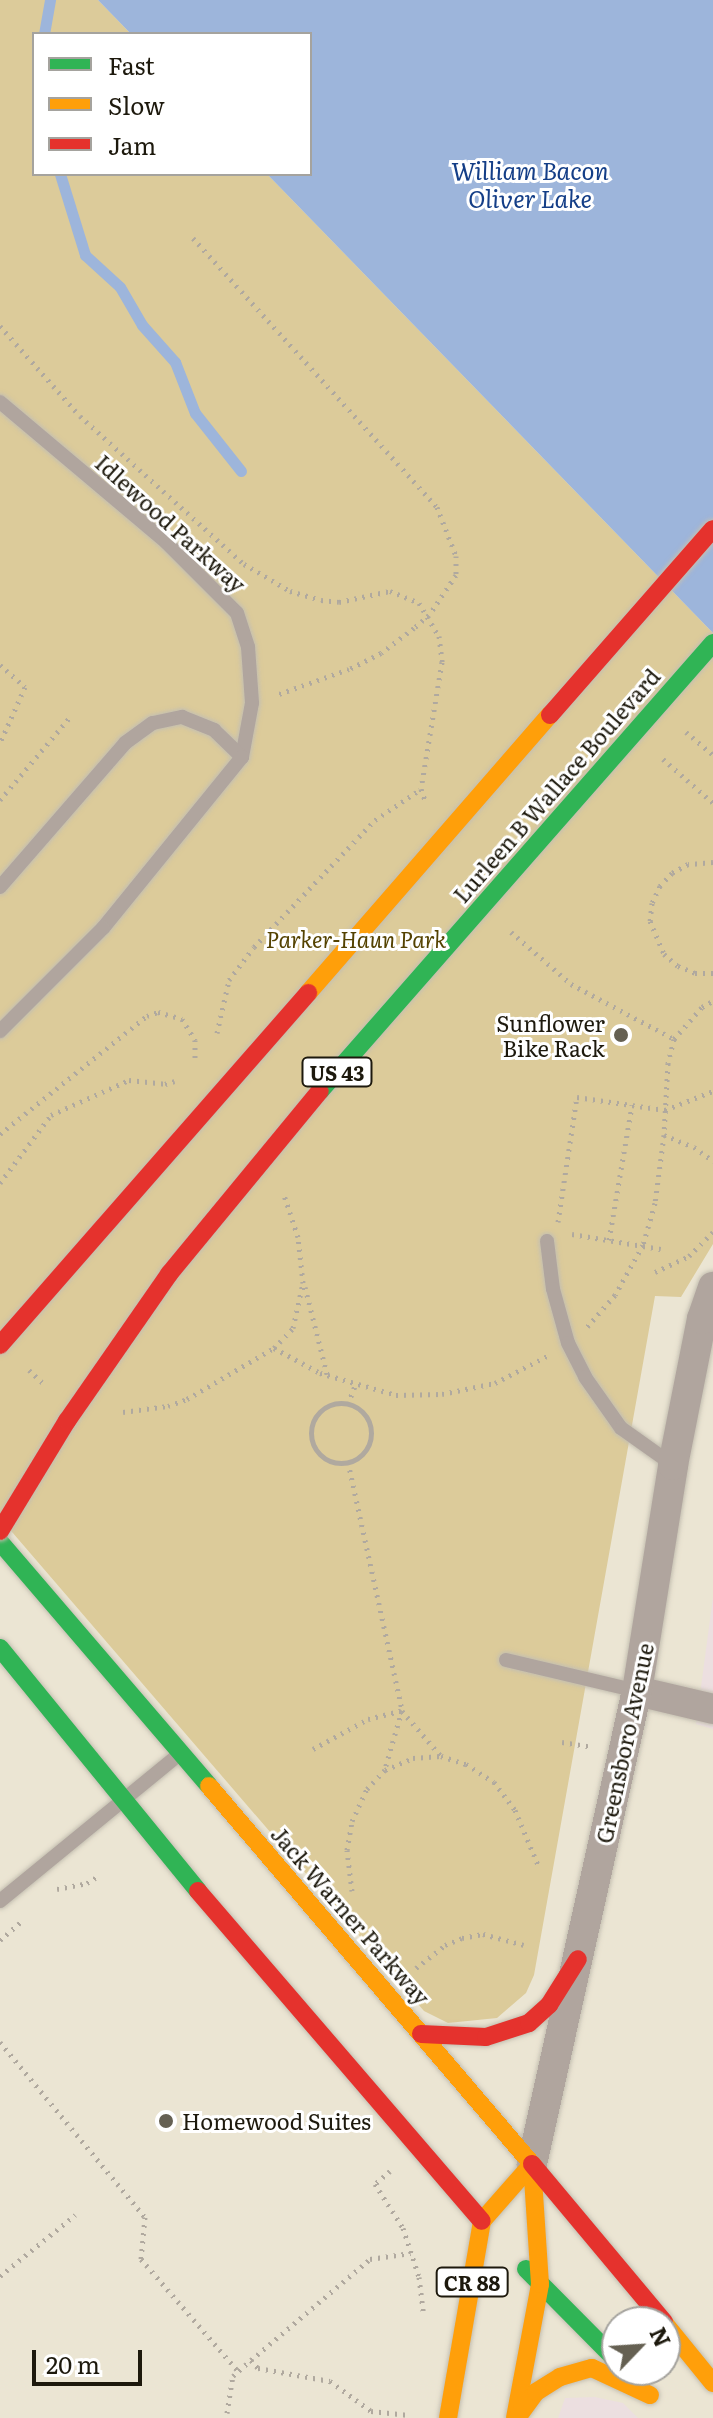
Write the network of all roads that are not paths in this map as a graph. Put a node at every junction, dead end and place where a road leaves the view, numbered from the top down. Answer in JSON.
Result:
{"nodes":[{"id":1,"x":0,"y":402,"type":"edge"},
{"id":2,"x":713,"y":529,"type":"edge"},
{"id":3,"x":713,"y":643,"type":"edge"},
{"id":4,"x":242,"y":757,"type":"junction"},
{"id":5,"x":0,"y":887,"type":"edge"},
{"id":6,"x":0,"y":1031,"type":"edge"},
{"id":7,"x":552,"y":1236,"type":"road end"},
{"id":8,"x":713,"y":1287,"type":"edge"},
{"id":9,"x":0,"y":1345,"type":"edge"},
{"id":10,"x":673,"y":1465,"type":"junction"},
{"id":11,"x":0,"y":1531,"type":"edge"},
{"id":12,"x":0,"y":1542,"type":"edge"},
{"id":13,"x":0,"y":1648,"type":"edge"},
{"id":14,"x":506,"y":1660,"type":"dead end"},
{"id":15,"x":637,"y":1691,"type":"junction"},
{"id":16,"x":713,"y":1709,"type":"edge"},
{"id":17,"x":180,"y":1753,"type":"junction"},
{"id":18,"x":123,"y":1801,"type":"junction"},
{"id":19,"x":0,"y":1901,"type":"edge"},
{"id":20,"x":578,"y":1959,"type":"junction"},
{"id":21,"x":421,"y":2034,"type":"junction"},
{"id":22,"x":532,"y":2164,"type":"junction"},
{"id":23,"x":482,"y":2221,"type":"junction"},
{"id":24,"x":540,"y":2284,"type":"junction"},
{"id":25,"x":650,"y":2306,"type":"edge"},
{"id":26,"x":681,"y":2344,"type":"edge"},
{"id":27,"x":601,"y":2345,"type":"edge"},
{"id":28,"x":601,"y":2373,"type":"edge"},
{"id":29,"x":713,"y":2383,"type":"edge"},
{"id":30,"x":627,"y":2386,"type":"edge"},
{"id":31,"x":641,"y":2386,"type":"edge"},
{"id":32,"x":448,"y":2418,"type":"edge"},
{"id":33,"x":516,"y":2418,"type":"edge"}],
"edges":[{"from":1,"to":4,"type":"lane","name":"Idlewood Parkway"},
{"from":2,"to":9,"type":"main road","bridge":true},
{"from":3,"to":11,"type":"main road","name":"Lurleen B Wallace Boulevard","number":"US 43","bridge":true},
{"from":4,"to":5,"type":"lane"},
{"from":4,"to":6,"type":"lane","name":"Idlewood Parkway"},
{"from":7,"to":10,"type":"lane"},
{"from":8,"to":10,"type":"street","name":"Greensboro Avenue"},
{"from":10,"to":15,"type":"street","name":"Greensboro Avenue"},
{"from":12,"to":17,"type":"main road","name":"Jack Warner Parkway"},
{"from":13,"to":18,"type":"main road","number":"CR 88"},
{"from":14,"to":15,"type":"lane"},
{"from":15,"to":16,"type":"street"},
{"from":15,"to":20,"type":"street","name":"Greensboro Avenue"},
{"from":17,"to":18,"type":"lane"},
{"from":17,"to":21,"type":"main road","name":"Jack Warner Parkway"},
{"from":18,"to":19,"type":"lane"},
{"from":18,"to":23,"type":"main road","number":"CR 88"},
{"from":20,"to":21,"type":"main road"},
{"from":20,"to":22,"type":"street","name":"Greensboro Avenue"},
{"from":21,"to":22,"type":"main road","name":"Jack Warner Parkway"},
{"from":22,"to":23,"type":"main road","name":"Greensboro Avenue"},
{"from":22,"to":24,"type":"main road","name":"Greensboro Avenue","number":"CR 88"},
{"from":22,"to":25,"type":"main road","name":"Jack Warner Parkway"},
{"from":23,"to":24,"type":"main road","number":"CR 88"},
{"from":23,"to":32,"type":"main road","number":"CR 88"},
{"from":24,"to":27,"type":"main road","number":"CR 88"},
{"from":24,"to":33,"type":"main road","name":"Greensboro Avenue","number":"CR 88"},
{"from":26,"to":29,"type":"main road","name":"Jack Warner Parkway"},
{"from":28,"to":33,"type":"main road","number":"CR 88"},
{"from":30,"to":31,"type":"main road","number":"CR 88"}]}
